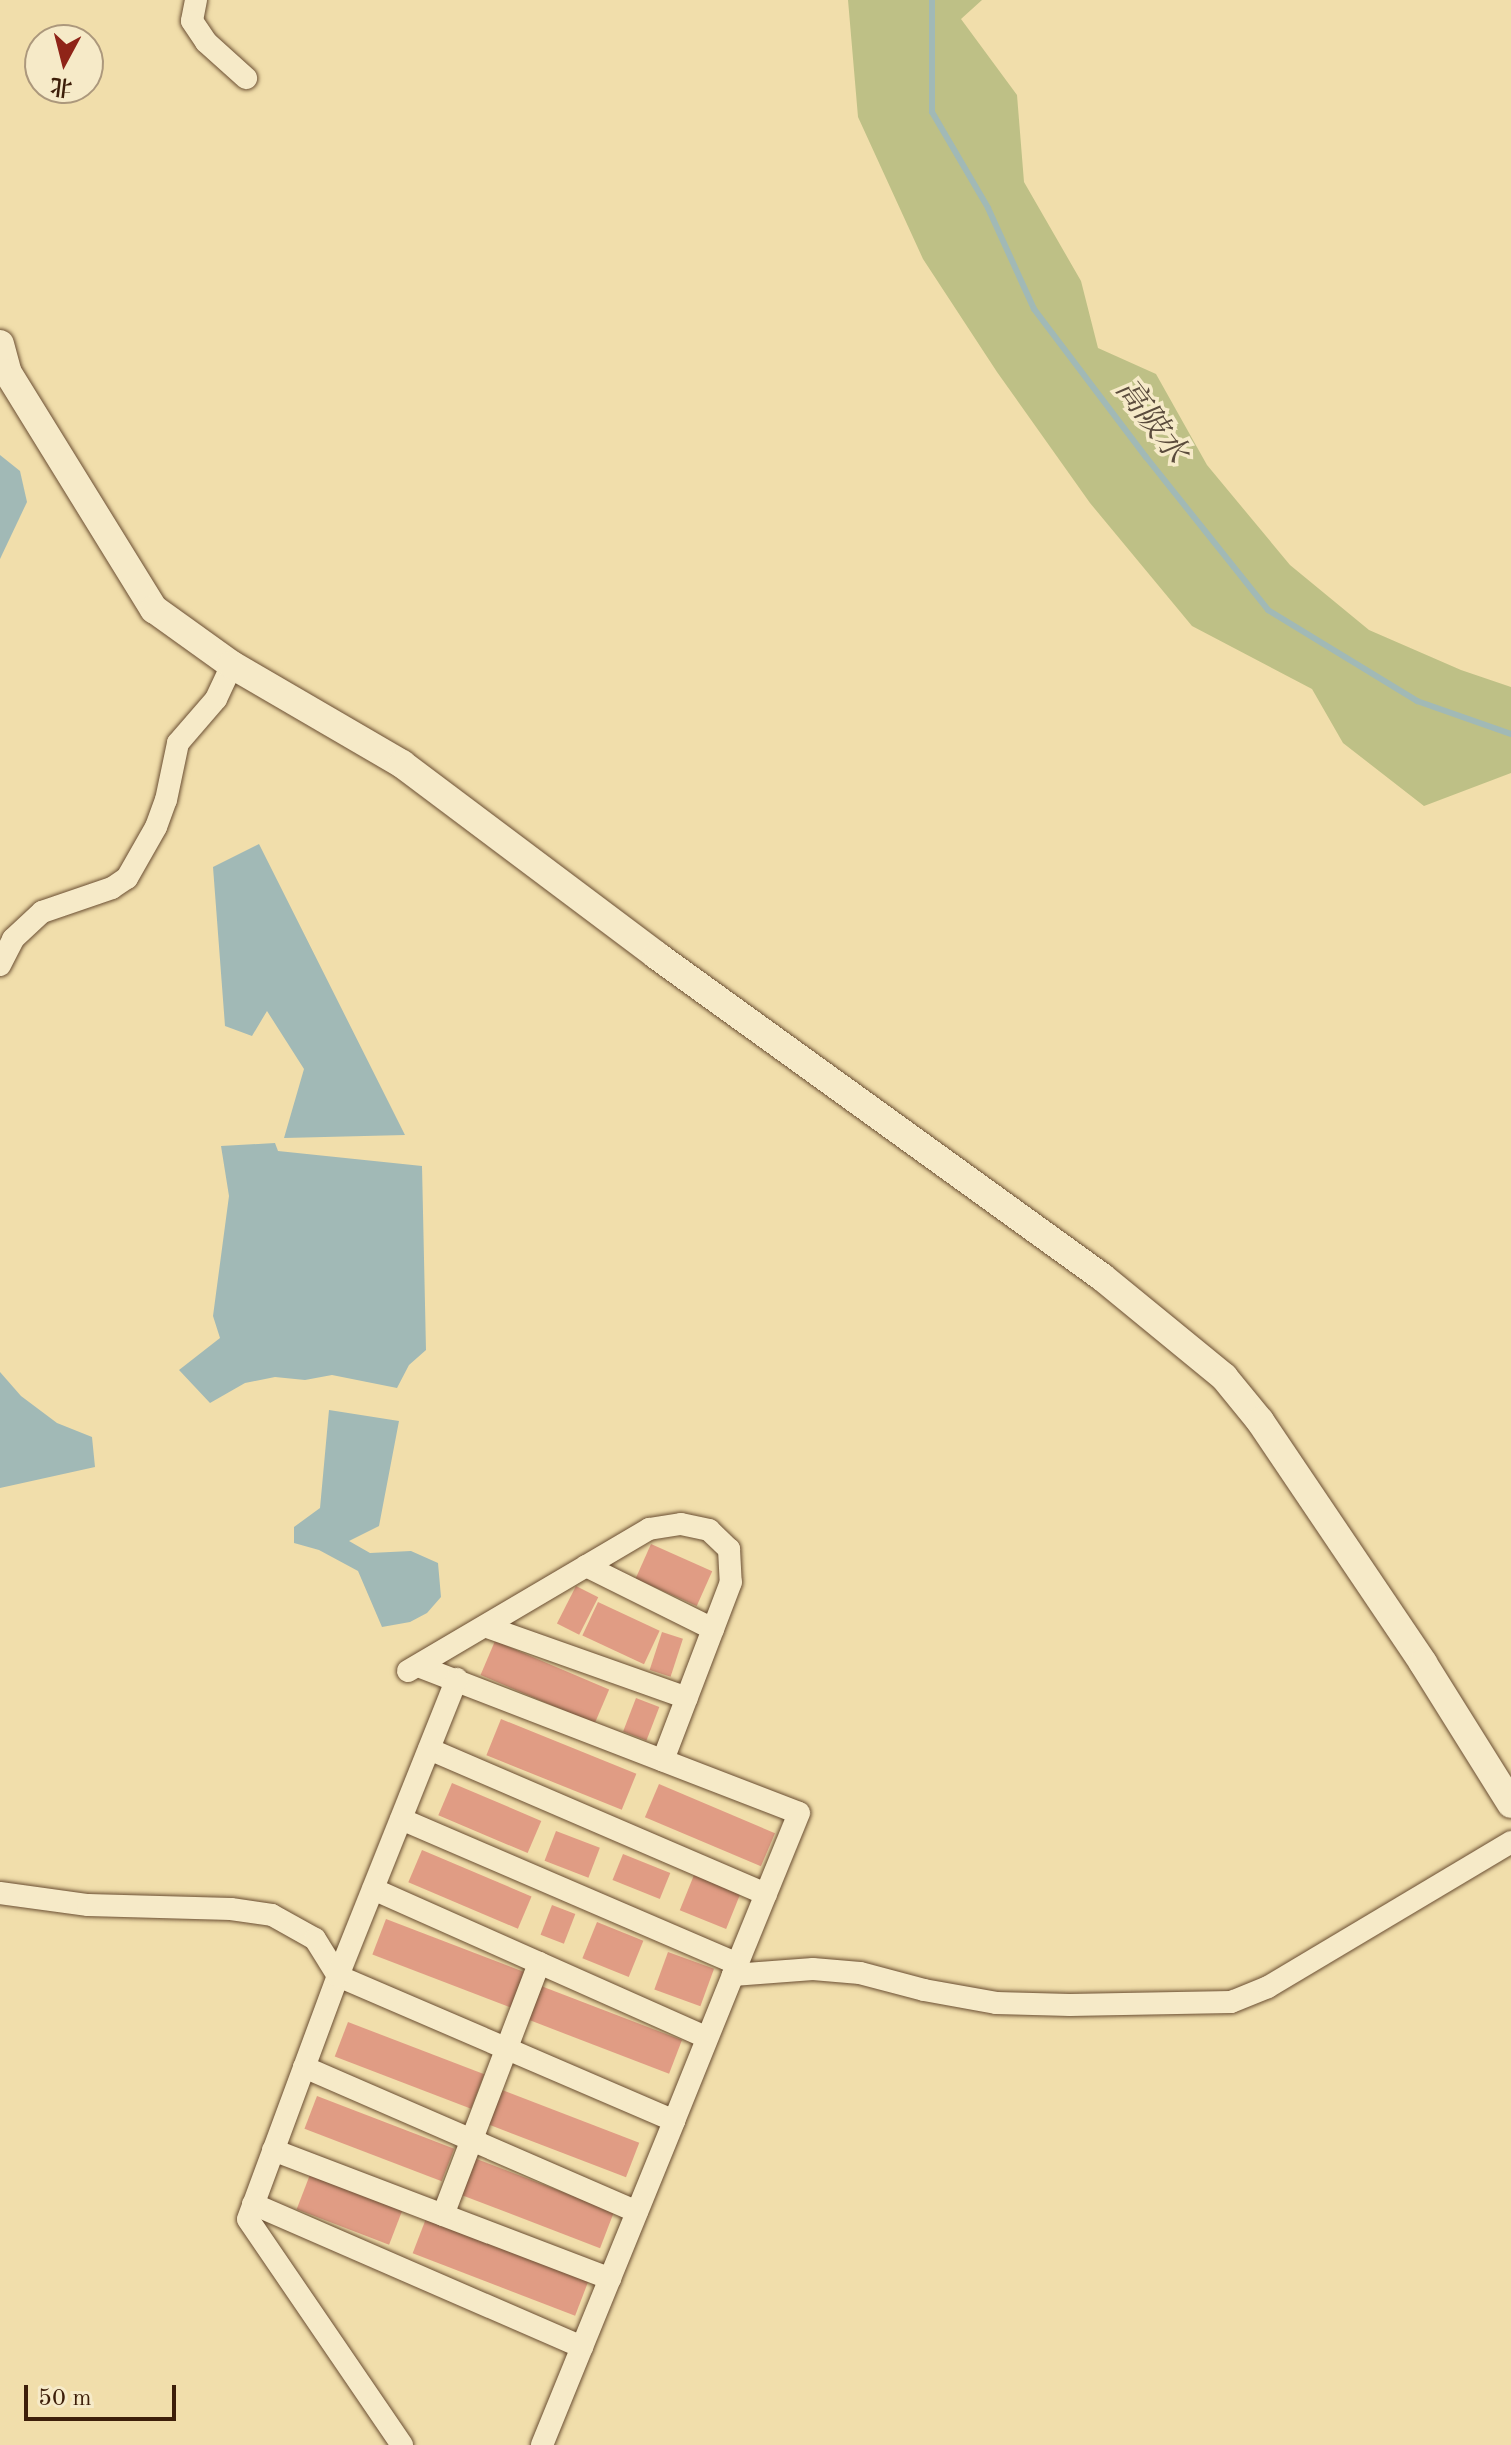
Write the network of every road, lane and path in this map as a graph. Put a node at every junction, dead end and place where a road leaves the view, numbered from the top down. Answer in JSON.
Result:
{"nodes":[{"id":1,"x":196,"y":0,"type":"edge"},
{"id":2,"x":246,"y":78,"type":"dead end"},
{"id":3,"x":0,"y":344,"type":"edge"},
{"id":4,"x":232,"y":665,"type":"junction"},
{"id":5,"x":0,"y":965,"type":"edge"},
{"id":6,"x":586,"y":1566,"type":"junction"},
{"id":7,"x":487,"y":1627,"type":"junction"},
{"id":8,"x":713,"y":1629,"type":"junction"},
{"id":9,"x":457,"y":1679,"type":"junction"},
{"id":10,"x":687,"y":1698,"type":"junction"},
{"id":11,"x":429,"y":1749,"type":"junction"},
{"id":12,"x":663,"y":1760,"type":"junction"},
{"id":13,"x":1511,"y":1804,"type":"edge"},
{"id":14,"x":401,"y":1819,"type":"junction"},
{"id":15,"x":1511,"y":1842,"type":"edge"},
{"id":16,"x":373,"y":1889,"type":"junction"},
{"id":17,"x":0,"y":1893,"type":"edge"},
{"id":18,"x":766,"y":1894,"type":"junction"},
{"id":19,"x":539,"y":1963,"type":"junction"},
{"id":20,"x":735,"y":1969,"type":"junction"},
{"id":21,"x":338,"y":1976,"type":"junction"},
{"id":22,"x":706,"y":2037,"type":"junction"},
{"id":23,"x":507,"y":2049,"type":"junction"},
{"id":24,"x":304,"y":2067,"type":"junction"},
{"id":25,"x":674,"y":2121,"type":"junction"},
{"id":26,"x":471,"y":2142,"type":"junction"},
{"id":27,"x":273,"y":2150,"type":"junction"},
{"id":28,"x":253,"y":2204,"type":"junction"},
{"id":29,"x":637,"y":2212,"type":"junction"},
{"id":30,"x":443,"y":2215,"type":"junction"},
{"id":31,"x":610,"y":2279,"type":"junction"},
{"id":32,"x":582,"y":2347,"type":"junction"},
{"id":33,"x":402,"y":2445,"type":"edge"},
{"id":34,"x":542,"y":2445,"type":"edge"}],
"edges":[{"from":1,"to":2,"type":"street"},
{"from":3,"to":4,"type":"street"},
{"from":4,"to":5,"type":"street"},
{"from":4,"to":13,"type":"street"},
{"from":6,"to":7,"type":"street"},
{"from":6,"to":8,"type":"street"},
{"from":6,"to":8,"type":"street"},
{"from":7,"to":9,"type":"street"},
{"from":7,"to":10,"type":"street"},
{"from":8,"to":10,"type":"street"},
{"from":9,"to":11,"type":"street"},
{"from":9,"to":12,"type":"street"},
{"from":10,"to":12,"type":"street"},
{"from":11,"to":14,"type":"street"},
{"from":11,"to":18,"type":"street"},
{"from":12,"to":18,"type":"street"},
{"from":14,"to":16,"type":"street"},
{"from":14,"to":20,"type":"street"},
{"from":15,"to":20,"type":"street"},
{"from":16,"to":19,"type":"street"},
{"from":16,"to":21,"type":"street"},
{"from":17,"to":21,"type":"street"},
{"from":18,"to":20,"type":"street"},
{"from":19,"to":22,"type":"street"},
{"from":19,"to":23,"type":"street"},
{"from":20,"to":22,"type":"street"},
{"from":21,"to":23,"type":"street"},
{"from":21,"to":24,"type":"street"},
{"from":22,"to":25,"type":"street"},
{"from":23,"to":25,"type":"street"},
{"from":23,"to":26,"type":"street"},
{"from":24,"to":26,"type":"street"},
{"from":24,"to":27,"type":"street"},
{"from":25,"to":29,"type":"street"},
{"from":26,"to":29,"type":"street"},
{"from":26,"to":30,"type":"street"},
{"from":27,"to":28,"type":"street"},
{"from":27,"to":30,"type":"street"},
{"from":28,"to":32,"type":"street"},
{"from":28,"to":33,"type":"street"},
{"from":29,"to":31,"type":"street"},
{"from":30,"to":31,"type":"street"},
{"from":31,"to":32,"type":"street"},
{"from":32,"to":34,"type":"street"}]}
